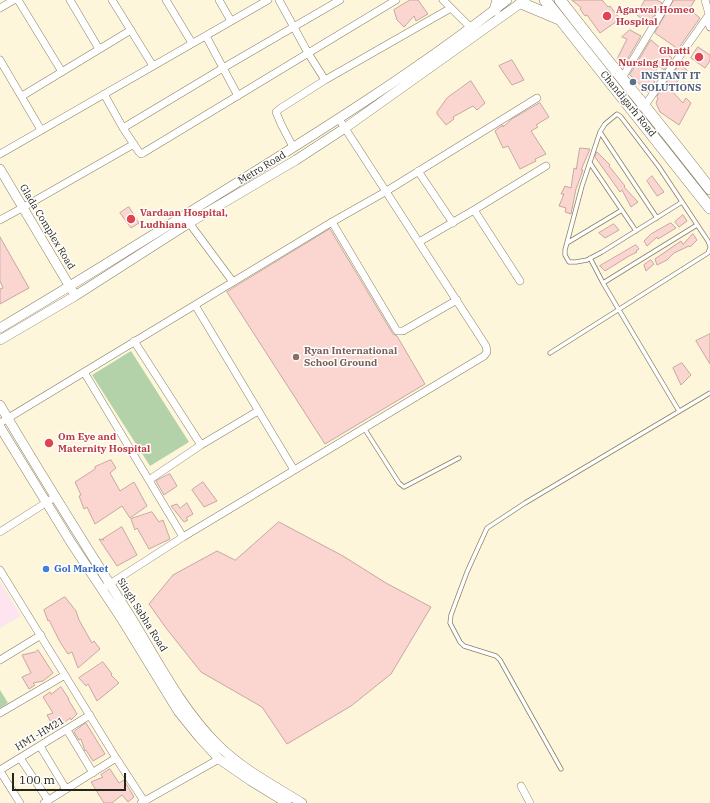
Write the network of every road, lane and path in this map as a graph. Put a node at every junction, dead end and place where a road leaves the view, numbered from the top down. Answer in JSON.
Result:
{"nodes":[{"id":1,"x":14,"y":0,"type":"edge"},
{"id":2,"x":18,"y":0,"type":"edge"},
{"id":3,"x":70,"y":0,"type":"edge"},
{"id":4,"x":112,"y":0,"type":"edge"},
{"id":5,"x":166,"y":0,"type":"edge"},
{"id":6,"x":219,"y":0,"type":"edge"},
{"id":7,"x":268,"y":0,"type":"edge"},
{"id":8,"x":279,"y":0,"type":"edge"},
{"id":9,"x":340,"y":0,"type":"edge"},
{"id":10,"x":396,"y":0,"type":"edge"},
{"id":11,"x":443,"y":0,"type":"edge"},
{"id":12,"x":507,"y":0,"type":"edge"},
{"id":13,"x":545,"y":0,"type":"edge"},
{"id":14,"x":560,"y":0,"type":"edge"},
{"id":15,"x":669,"y":0,"type":"edge"},
{"id":16,"x":705,"y":0,"type":"edge"},
{"id":17,"x":523,"y":1,"type":"edge"},
{"id":18,"x":496,"y":5,"type":"edge"},
{"id":19,"x":0,"y":8,"type":"edge"},
{"id":20,"x":451,"y":8,"type":"junction"},
{"id":21,"x":560,"y":19,"type":"junction"},
{"id":22,"x":707,"y":19,"type":"junction"},
{"id":23,"x":231,"y":21,"type":"junction"},
{"id":24,"x":294,"y":27,"type":"junction"},
{"id":25,"x":710,"y":27,"type":"edge"},
{"id":26,"x":471,"y":28,"type":"junction"},
{"id":27,"x":131,"y":30,"type":"junction"},
{"id":28,"x":206,"y":36,"type":"junction"},
{"id":29,"x":192,"y":43,"type":"junction"},
{"id":30,"x":99,"y":50,"type":"junction"},
{"id":31,"x":308,"y":53,"type":"junction"},
{"id":32,"x":0,"y":60,"type":"edge"},
{"id":33,"x":153,"y":66,"type":"junction"},
{"id":34,"x":223,"y":68,"type":"junction"},
{"id":35,"x":62,"y":72,"type":"junction"},
{"id":36,"x":622,"y":78,"type":"junction"},
{"id":37,"x":325,"y":80,"type":"junction"},
{"id":38,"x":104,"y":94,"type":"junction"},
{"id":39,"x":22,"y":96,"type":"junction"},
{"id":40,"x":238,"y":96,"type":"junction"},
{"id":41,"x":537,"y":98,"type":"dead end"},
{"id":42,"x":645,"y":106,"type":"junction"},
{"id":43,"x":636,"y":113,"type":"junction"},
{"id":44,"x":339,"y":119,"type":"junction"},
{"id":45,"x":123,"y":128,"type":"junction"},
{"id":46,"x":345,"y":128,"type":"junction"},
{"id":47,"x":42,"y":130,"type":"junction"},
{"id":48,"x":600,"y":132,"type":"junction"},
{"id":49,"x":134,"y":144,"type":"junction"},
{"id":50,"x":293,"y":147,"type":"junction"},
{"id":51,"x":0,"y":154,"type":"edge"},
{"id":52,"x":590,"y":163,"type":"junction"},
{"id":53,"x":546,"y":166,"type":"dead end"},
{"id":54,"x":0,"y":169,"type":"edge"},
{"id":55,"x":418,"y":171,"type":"junction"},
{"id":56,"x":710,"y":189,"type":"edge"},
{"id":57,"x":385,"y":192,"type":"junction"},
{"id":58,"x":682,"y":202,"type":"junction"},
{"id":59,"x":22,"y":208,"type":"junction"},
{"id":60,"x":710,"y":208,"type":"edge"},
{"id":61,"x":474,"y":210,"type":"junction"},
{"id":62,"x":622,"y":210,"type":"junction"},
{"id":63,"x":657,"y":218,"type":"junction"},
{"id":64,"x":187,"y":219,"type":"junction"},
{"id":65,"x":0,"y":220,"type":"edge"},
{"id":66,"x":332,"y":222,"type":"junction"},
{"id":67,"x":453,"y":223,"type":"junction"},
{"id":68,"x":697,"y":225,"type":"junction"},
{"id":69,"x":636,"y":231,"type":"junction"},
{"id":70,"x":419,"y":242,"type":"junction"},
{"id":71,"x":567,"y":243,"type":"junction"},
{"id":72,"x":710,"y":247,"type":"edge"},
{"id":73,"x":590,"y":258,"type":"junction"},
{"id":74,"x":520,"y":281,"type":"dead end"},
{"id":75,"x":234,"y":282,"type":"junction"},
{"id":76,"x":603,"y":283,"type":"junction"},
{"id":77,"x":70,"y":287,"type":"junction"},
{"id":78,"x":75,"y":296,"type":"junction"},
{"id":79,"x":457,"y":300,"type":"junction"},
{"id":80,"x":195,"y":305,"type":"junction"},
{"id":81,"x":619,"y":310,"type":"junction"},
{"id":82,"x":0,"y":328,"type":"edge"},
{"id":83,"x":0,"y":340,"type":"edge"},
{"id":84,"x":134,"y":341,"type":"junction"},
{"id":85,"x":550,"y":353,"type":"dead end"},
{"id":86,"x":84,"y":372,"type":"junction"},
{"id":87,"x":710,"y":393,"type":"edge"},
{"id":88,"x":0,"y":405,"type":"edge"},
{"id":89,"x":258,"y":411,"type":"junction"},
{"id":90,"x":679,"y":411,"type":"junction"},
{"id":91,"x":4,"y":420,"type":"edge"},
{"id":92,"x":0,"y":427,"type":"edge"},
{"id":93,"x":364,"y":428,"type":"junction"},
{"id":94,"x":201,"y":445,"type":"junction"},
{"id":95,"x":459,"y":458,"type":"dead end"},
{"id":96,"x":294,"y":470,"type":"junction"},
{"id":97,"x":149,"y":480,"type":"junction"},
{"id":98,"x":55,"y":497,"type":"junction"},
{"id":99,"x":46,"y":502,"type":"junction"},
{"id":100,"x":0,"y":532,"type":"edge"},
{"id":101,"x":183,"y":537,"type":"junction"},
{"id":102,"x":0,"y":570,"type":"edge"},
{"id":103,"x":110,"y":584,"type":"junction"},
{"id":104,"x":102,"y":589,"type":"junction"},
{"id":105,"x":41,"y":635,"type":"junction"},
{"id":106,"x":0,"y":660,"type":"edge"},
{"id":107,"x":65,"y":675,"type":"junction"},
{"id":108,"x":0,"y":713,"type":"edge"},
{"id":109,"x":90,"y":715,"type":"junction"},
{"id":110,"x":67,"y":730,"type":"junction"},
{"id":111,"x":40,"y":746,"type":"junction"},
{"id":112,"x":20,"y":758,"type":"junction"},
{"id":113,"x":116,"y":758,"type":"junction"},
{"id":114,"x":219,"y":759,"type":"junction"},
{"id":115,"x":561,"y":769,"type":"dead end"},
{"id":116,"x":0,"y":770,"type":"edge"},
{"id":117,"x":93,"y":773,"type":"junction"},
{"id":118,"x":521,"y":786,"type":"dead end"},
{"id":119,"x":66,"y":789,"type":"junction"},
{"id":120,"x":46,"y":802,"type":"edge"},
{"id":121,"x":142,"y":802,"type":"edge"},
{"id":122,"x":20,"y":803,"type":"edge"},
{"id":123,"x":287,"y":803,"type":"edge"},
{"id":124,"x":302,"y":803,"type":"edge"},
{"id":125,"x":530,"y":803,"type":"edge"}],
"edges":[{"from":1,"to":19,"type":"street"},
{"from":2,"to":35,"type":"street"},
{"from":3,"to":30,"type":"street"},
{"from":4,"to":27,"type":"street"},
{"from":5,"to":29,"type":"street"},
{"from":6,"to":23,"type":"street"},
{"from":7,"to":23,"type":"street"},
{"from":8,"to":24,"type":"street"},
{"from":9,"to":24,"type":"street"},
{"from":10,"to":31,"type":"street"},
{"from":11,"to":20,"type":"street"},
{"from":12,"to":18,"type":"street","name":"Metro Road"},
{"from":13,"to":21,"type":"main road","name":"Chandigarh Road"},
{"from":14,"to":36,"type":"main road","name":"Chandigarh Road"},
{"from":15,"to":36,"type":"street"},
{"from":16,"to":22,"type":"street"},
{"from":17,"to":21,"type":"main road"},
{"from":17,"to":46,"type":"street","name":"Metro Road"},
{"from":18,"to":26,"type":"street","name":"Metro Road"},
{"from":20,"to":26,"type":"street"},
{"from":20,"to":37,"type":"street"},
{"from":21,"to":43,"type":"main road","name":"Chandigarh Road"},
{"from":22,"to":25,"type":"street"},
{"from":22,"to":42,"type":"street"},
{"from":23,"to":28,"type":"street"},
{"from":24,"to":31,"type":"street"},
{"from":24,"to":34,"type":"street"},
{"from":26,"to":44,"type":"street","name":"Metro Road"},
{"from":27,"to":30,"type":"street"},
{"from":27,"to":33,"type":"street"},
{"from":28,"to":29,"type":"street"},
{"from":28,"to":34,"type":"street"},
{"from":29,"to":33,"type":"street"},
{"from":30,"to":35,"type":"street"},
{"from":31,"to":37,"type":"street"},
{"from":31,"to":40,"type":"street"},
{"from":32,"to":39,"type":"street"},
{"from":33,"to":38,"type":"street"},
{"from":34,"to":40,"type":"street"},
{"from":34,"to":45,"type":"street"},
{"from":35,"to":39,"type":"street"},
{"from":36,"to":42,"type":"main road","name":"Chandigarh Road"},
{"from":37,"to":50,"type":"street"},
{"from":38,"to":45,"type":"street"},
{"from":38,"to":47,"type":"street"},
{"from":39,"to":47,"type":"street"},
{"from":40,"to":49,"type":"street"},
{"from":41,"to":55,"type":"street"},
{"from":42,"to":43,"type":"street"},
{"from":42,"to":56,"type":"main road","name":"Chandigarh Road"},
{"from":43,"to":60,"type":"main road","name":"Chandigarh Road"},
{"from":44,"to":46,"type":"street"},
{"from":44,"to":50,"type":"street","name":"Metro Road"},
{"from":45,"to":49,"type":"street"},
{"from":46,"to":57,"type":"street"},
{"from":46,"to":64,"type":"street","name":"Metro Road"},
{"from":47,"to":51,"type":"street"},
{"from":48,"to":52,"type":"lane"},
{"from":48,"to":58,"type":"lane"},
{"from":48,"to":63,"type":"lane"},
{"from":49,"to":59,"type":"street"},
{"from":50,"to":64,"type":"street","name":"Metro Road"},
{"from":52,"to":62,"type":"lane"},
{"from":52,"to":71,"type":"lane"},
{"from":53,"to":61,"type":"street"},
{"from":54,"to":59,"type":"street","name":"Glada Complex Road"},
{"from":55,"to":57,"type":"street"},
{"from":55,"to":67,"type":"street"},
{"from":57,"to":66,"type":"street"},
{"from":57,"to":70,"type":"street"},
{"from":58,"to":63,"type":"lane"},
{"from":58,"to":68,"type":"lane"},
{"from":59,"to":65,"type":"street"},
{"from":59,"to":77,"type":"street","name":"Glada Complex Road"},
{"from":61,"to":67,"type":"street"},
{"from":61,"to":74,"type":"street"},
{"from":62,"to":69,"type":"lane"},
{"from":62,"to":71,"type":"lane"},
{"from":63,"to":69,"type":"lane"},
{"from":64,"to":75,"type":"street"},
{"from":64,"to":77,"type":"street","name":"Metro Road"},
{"from":64,"to":78,"type":"street","name":"Metro Road"},
{"from":66,"to":75,"type":"street"},
{"from":66,"to":79,"type":"street"},
{"from":67,"to":70,"type":"street"},
{"from":68,"to":72,"type":"lane"},
{"from":68,"to":76,"type":"lane"},
{"from":69,"to":73,"type":"lane"},
{"from":70,"to":79,"type":"street"},
{"from":71,"to":73,"type":"lane"},
{"from":72,"to":81,"type":"lane"},
{"from":73,"to":76,"type":"lane"},
{"from":75,"to":80,"type":"street"},
{"from":76,"to":81,"type":"lane"},
{"from":77,"to":78,"type":"street","name":"Glada Complex Road"},
{"from":77,"to":82,"type":"street","name":"Metro Road"},
{"from":78,"to":83,"type":"street","name":"Metro Road"},
{"from":79,"to":93,"type":"street"},
{"from":80,"to":84,"type":"street"},
{"from":80,"to":89,"type":"street"},
{"from":81,"to":85,"type":"lane"},
{"from":81,"to":90,"type":"lane"},
{"from":84,"to":86,"type":"street"},
{"from":84,"to":94,"type":"street"},
{"from":86,"to":91,"type":"street"},
{"from":86,"to":97,"type":"street"},
{"from":87,"to":90,"type":"lane"},
{"from":88,"to":91,"type":"street","name":"Singh Sabha Road"},
{"from":89,"to":94,"type":"street"},
{"from":89,"to":96,"type":"street"},
{"from":90,"to":115,"type":"lane"},
{"from":91,"to":98,"type":"street","name":"Singh Sabha Road"},
{"from":92,"to":99,"type":"street","name":"Singh Sabha Road"},
{"from":93,"to":95,"type":"lane"},
{"from":93,"to":96,"type":"street"},
{"from":94,"to":97,"type":"street"},
{"from":96,"to":101,"type":"street"},
{"from":97,"to":101,"type":"street"},
{"from":98,"to":99,"type":"street"},
{"from":98,"to":103,"type":"street","name":"Singh Sabha Road"},
{"from":99,"to":100,"type":"street"},
{"from":99,"to":104,"type":"street","name":"Singh Sabha Road"},
{"from":101,"to":103,"type":"street"},
{"from":102,"to":105,"type":"street"},
{"from":103,"to":104,"type":"street"},
{"from":103,"to":124,"type":"street","name":"Singh Sabha Road"},
{"from":104,"to":114,"type":"street","name":"Singh Sabha Road"},
{"from":105,"to":106,"type":"street"},
{"from":105,"to":107,"type":"street"},
{"from":107,"to":108,"type":"street"},
{"from":107,"to":109,"type":"street"},
{"from":109,"to":110,"type":"street","name":"HM1-HM21"},
{"from":109,"to":113,"type":"street"},
{"from":110,"to":111,"type":"street","name":"HM1-HM21"},
{"from":110,"to":117,"type":"street"},
{"from":111,"to":112,"type":"street","name":"HM1-HM21"},
{"from":111,"to":119,"type":"street"},
{"from":112,"to":116,"type":"street","name":"HM1-HM21"},
{"from":112,"to":120,"type":"street"},
{"from":113,"to":117,"type":"street"},
{"from":113,"to":121,"type":"street"},
{"from":114,"to":121,"type":"street"},
{"from":114,"to":123,"type":"street","name":"Singh Sabha Road"},
{"from":116,"to":122,"type":"street"},
{"from":117,"to":119,"type":"street"},
{"from":118,"to":125,"type":"street"},
{"from":119,"to":120,"type":"street"}]}
